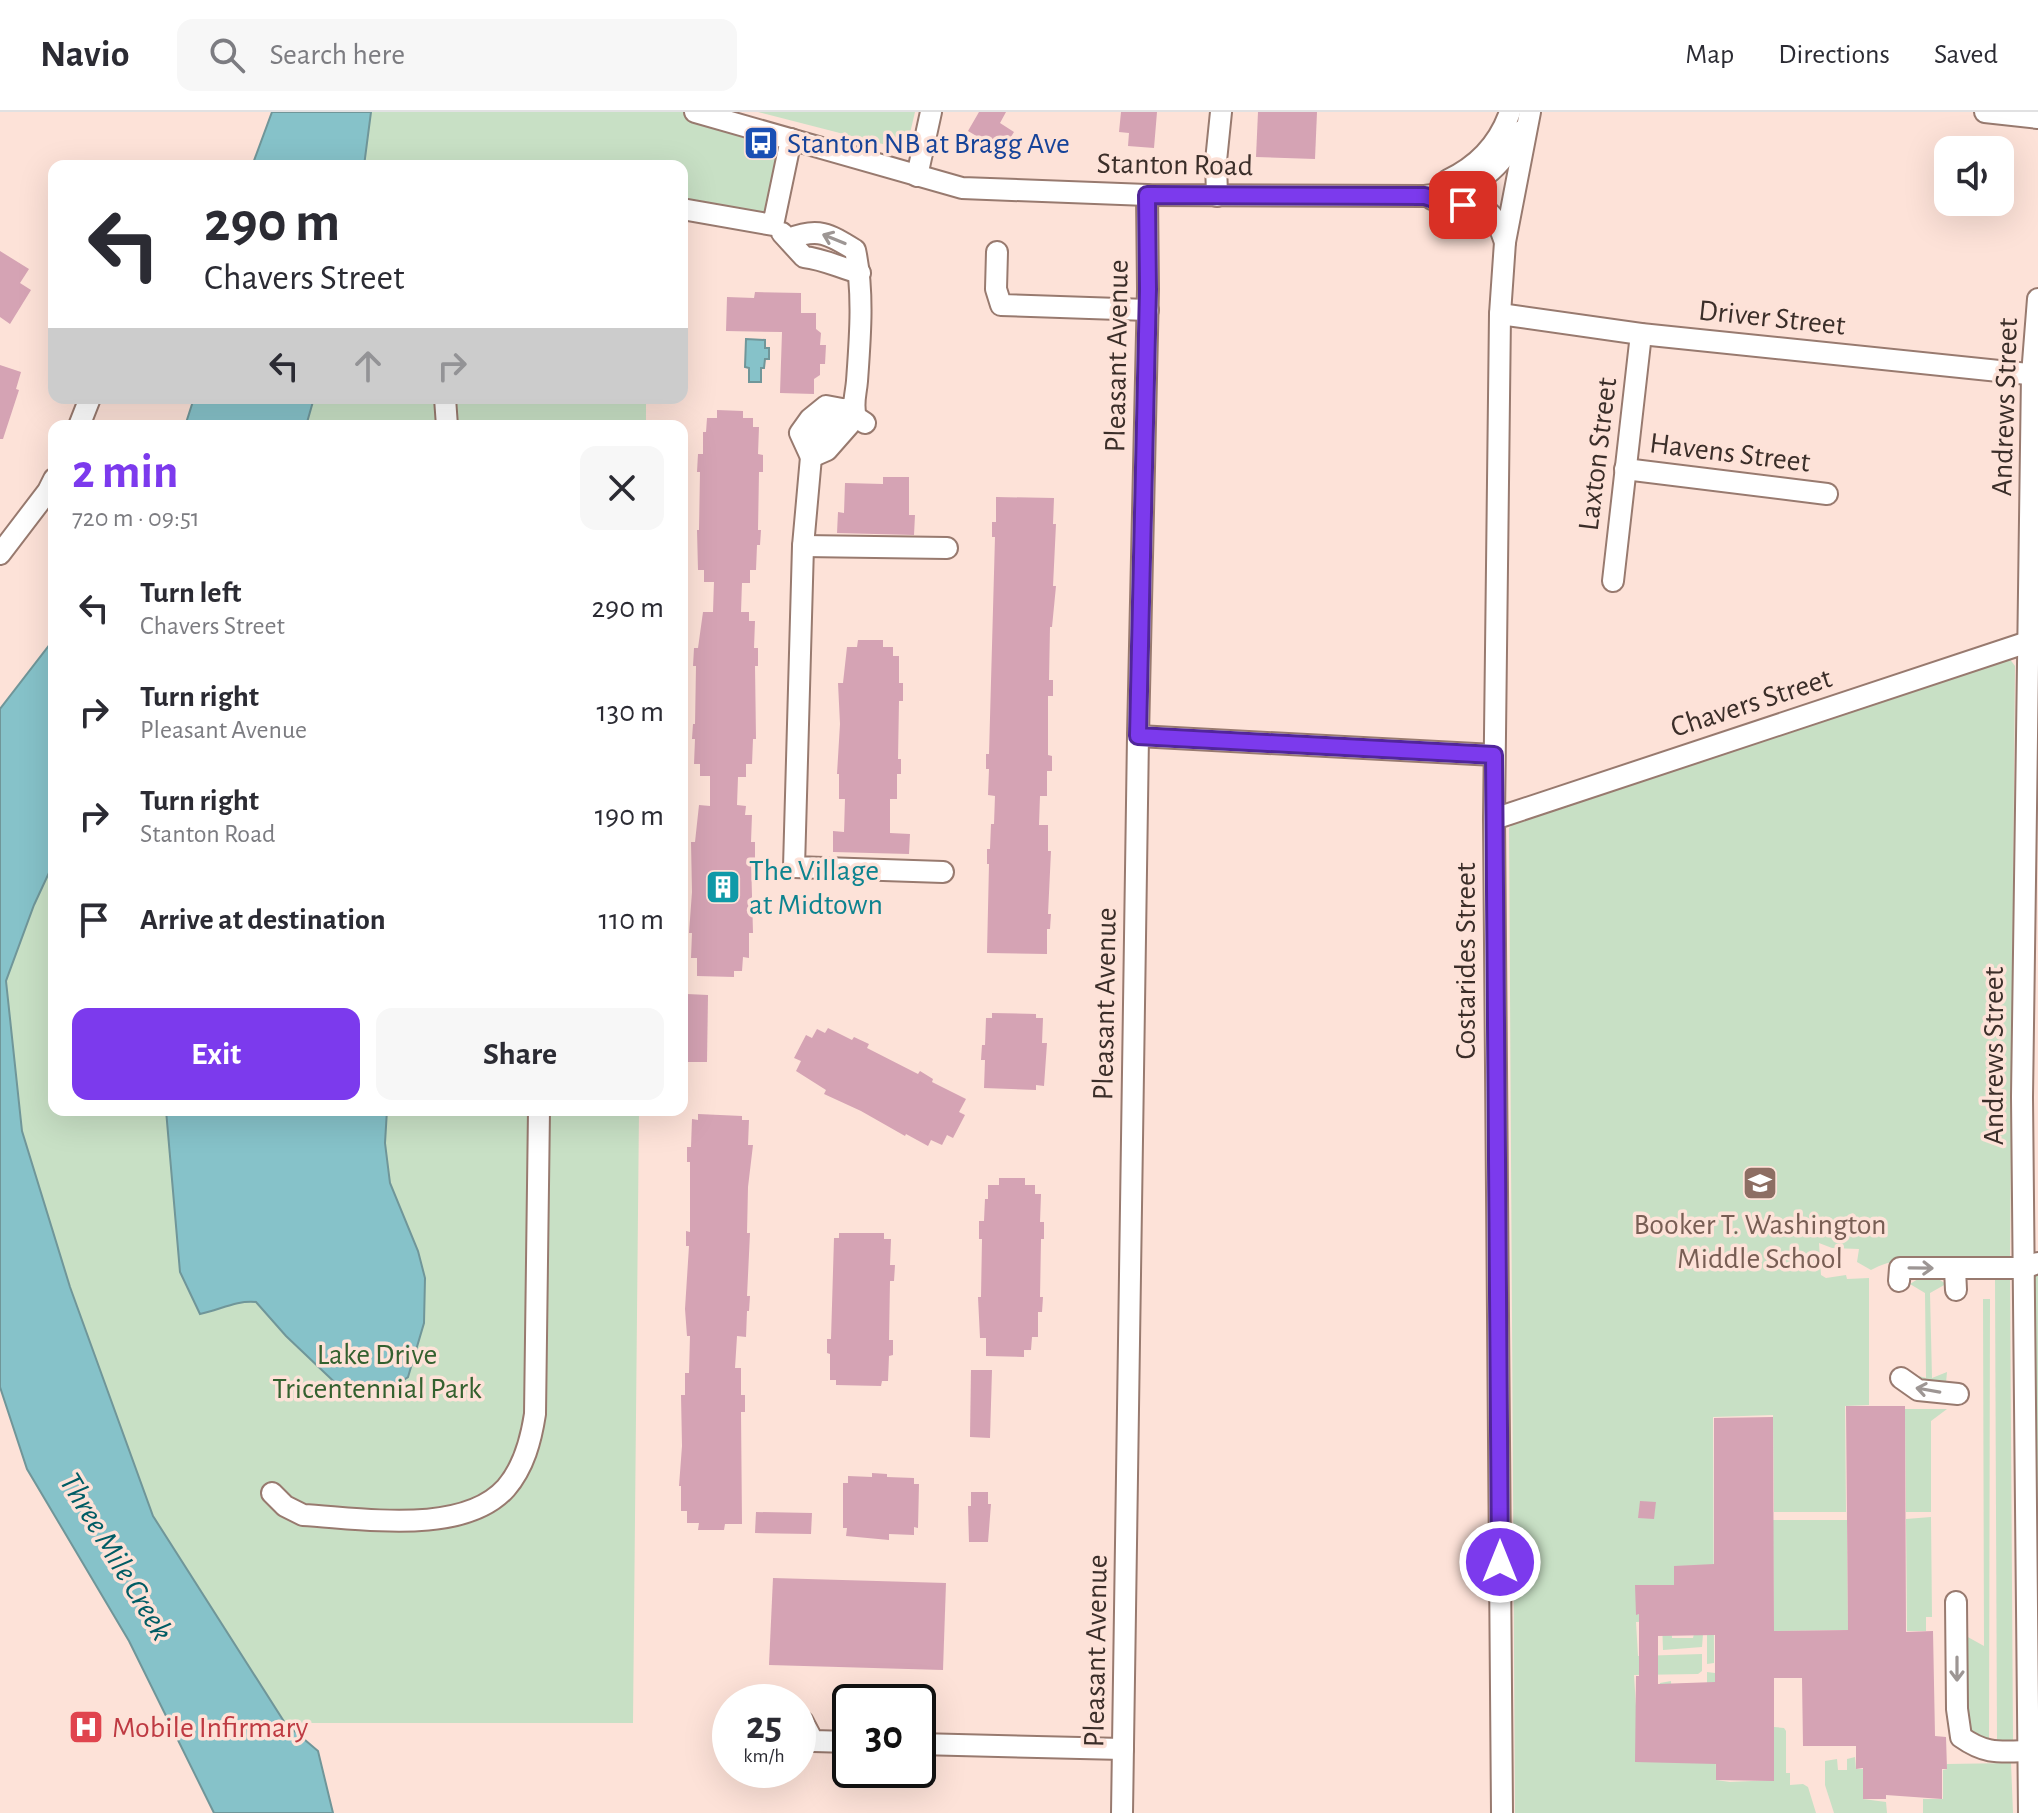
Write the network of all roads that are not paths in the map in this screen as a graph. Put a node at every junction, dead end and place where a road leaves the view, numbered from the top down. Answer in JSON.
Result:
{"nodes":[{"id":1,"x":695,"y":112,"type":"edge"},
{"id":2,"x":931,"y":112,"type":"edge"},
{"id":3,"x":1221,"y":112,"type":"edge"},
{"id":4,"x":1985,"y":112,"type":"edge"},
{"id":5,"x":1523,"y":113,"type":"edge"},
{"id":6,"x":2015,"y":114,"type":"edge"},
{"id":7,"x":2038,"y":118,"type":"edge"},
{"id":8,"x":791,"y":139,"type":"junction"},
{"id":9,"x":917,"y":176,"type":"junction"},
{"id":10,"x":1147,"y":195,"type":"junction"},
{"id":11,"x":1217,"y":196,"type":"junction"},
{"id":12,"x":1425,"y":196,"type":"junction"},
{"id":13,"x":688,"y":210,"type":"edge"},
{"id":14,"x":773,"y":225,"type":"junction"},
{"id":15,"x":1505,"y":242,"type":"junction"},
{"id":16,"x":997,"y":252,"type":"dead end"},
{"id":17,"x":2038,"y":299,"type":"edge"},
{"id":18,"x":1148,"y":310,"type":"junction"},
{"id":19,"x":1500,"y":314,"type":"junction"},
{"id":20,"x":1641,"y":334,"type":"junction"},
{"id":21,"x":2035,"y":375,"type":"edge"},
{"id":22,"x":854,"y":414,"type":"junction"},
{"id":23,"x":811,"y":457,"type":"junction"},
{"id":24,"x":1625,"y":469,"type":"junction"},
{"id":25,"x":48,"y":491,"type":"edge"},
{"id":26,"x":1827,"y":494,"type":"dead end"},
{"id":27,"x":803,"y":546,"type":"junction"},
{"id":28,"x":947,"y":548,"type":"dead end"},
{"id":29,"x":0,"y":554,"type":"edge"},
{"id":30,"x":1613,"y":581,"type":"dead end"},
{"id":31,"x":2028,"y":642,"type":"junction"},
{"id":32,"x":1138,"y":736,"type":"junction"},
{"id":33,"x":1494,"y":755,"type":"junction"},
{"id":34,"x":1494,"y":819,"type":"junction"},
{"id":35,"x":943,"y":872,"type":"dead end"},
{"id":36,"x":539,"y":1116,"type":"edge"},
{"id":37,"x":2031,"y":1265,"type":"edge"},
{"id":38,"x":1955,"y":1269,"type":"junction"},
{"id":39,"x":1899,"y":1281,"type":"dead end"},
{"id":40,"x":1956,"y":1290,"type":"dead end"},
{"id":41,"x":1901,"y":1378,"type":"dead end"},
{"id":42,"x":1958,"y":1394,"type":"dead end"},
{"id":43,"x":2031,"y":1436,"type":"edge"},
{"id":44,"x":272,"y":1493,"type":"dead end"},
{"id":45,"x":1956,"y":1602,"type":"dead end"},
{"id":46,"x":936,"y":1744,"type":"edge"},
{"id":47,"x":1123,"y":1749,"type":"junction"},
{"id":48,"x":2027,"y":1751,"type":"junction"},
{"id":49,"x":1122,"y":1813,"type":"edge"},
{"id":50,"x":1502,"y":1813,"type":"edge"},
{"id":51,"x":2029,"y":1813,"type":"edge"}],
"edges":[{"from":1,"to":8,"type":"street","name":"Stanton Road"},
{"from":2,"to":9,"type":"street"},
{"from":3,"to":11,"type":"street"},
{"from":4,"to":6,"type":"street"},
{"from":5,"to":12,"type":"street","name":"Stanton Road"},
{"from":5,"to":15,"type":"street","name":"Costarides Street"},
{"from":6,"to":7,"type":"street"},
{"from":8,"to":9,"type":"street","name":"Stanton Road"},
{"from":8,"to":14,"type":"street"},
{"from":9,"to":10,"type":"street","name":"Stanton Road"},
{"from":10,"to":11,"type":"street","name":"Stanton Road"},
{"from":10,"to":18,"type":"street","name":"Pleasant Avenue"},
{"from":11,"to":12,"type":"street","name":"Stanton Road"},
{"from":12,"to":15,"type":"street","name":"Stanton Road"},
{"from":13,"to":14,"type":"street"},
{"from":14,"to":22,"type":"street"},
{"from":15,"to":19,"type":"street","name":"Costarides Street"},
{"from":16,"to":18,"type":"street"},
{"from":17,"to":21,"type":"street","name":"Andrews Street"},
{"from":18,"to":32,"type":"street","name":"Pleasant Avenue"},
{"from":19,"to":20,"type":"street","name":"Driver Street"},
{"from":19,"to":33,"type":"street","name":"Costarides Street"},
{"from":20,"to":21,"type":"street","name":"Driver Street"},
{"from":20,"to":24,"type":"street","name":"Laxton Street"},
{"from":21,"to":31,"type":"street","name":"Andrews Street"},
{"from":22,"to":23,"type":"street"},
{"from":22,"to":23,"type":"street"},
{"from":23,"to":27,"type":"street"},
{"from":24,"to":26,"type":"street","name":"Havens Street"},
{"from":24,"to":30,"type":"street","name":"Laxton Street"},
{"from":25,"to":29,"type":"street"},
{"from":27,"to":28,"type":"street"},
{"from":27,"to":35,"type":"street"},
{"from":31,"to":34,"type":"street","name":"Chavers Street"},
{"from":31,"to":37,"type":"street","name":"Andrews Street"},
{"from":32,"to":33,"type":"street"},
{"from":32,"to":47,"type":"street","name":"Pleasant Avenue"},
{"from":33,"to":34,"type":"street","name":"Costarides Street"},
{"from":34,"to":50,"type":"street","name":"Costarides Street"},
{"from":36,"to":44,"type":"street"},
{"from":37,"to":38,"type":"street"},
{"from":37,"to":43,"type":"street","name":"Andrews Street"},
{"from":39,"to":38,"type":"street","one_way":true},
{"from":38,"to":40,"type":"street"},
{"from":42,"to":41,"type":"street","one_way":true},
{"from":43,"to":48,"type":"street","name":"Andrews Street"},
{"from":45,"to":48,"type":"street","one_way":true},
{"from":46,"to":47,"type":"street"},
{"from":47,"to":49,"type":"street","name":"Pleasant Avenue"},
{"from":48,"to":51,"type":"street","name":"Andrews Street"}]}
